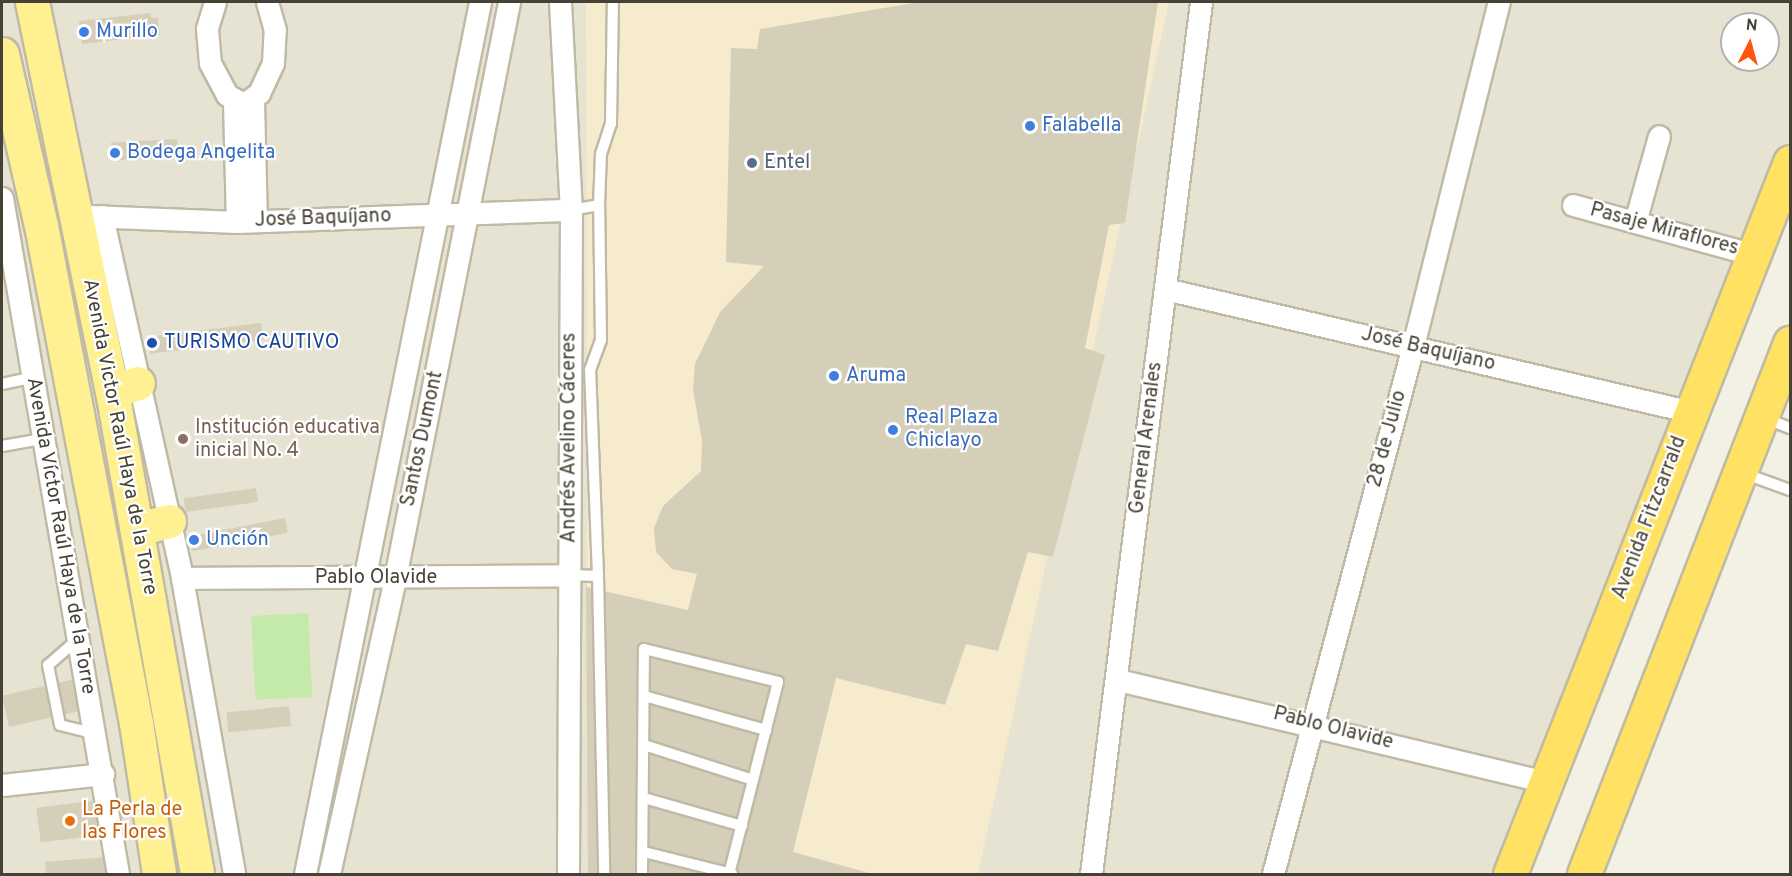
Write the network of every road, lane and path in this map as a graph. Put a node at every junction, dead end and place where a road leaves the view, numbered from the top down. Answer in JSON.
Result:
{"nodes":[{"id":1,"x":32,"y":2,"type":"edge"},
{"id":2,"x":215,"y":2,"type":"edge"},
{"id":3,"x":267,"y":2,"type":"edge"},
{"id":4,"x":480,"y":2,"type":"edge"},
{"id":5,"x":509,"y":2,"type":"edge"},
{"id":6,"x":560,"y":2,"type":"edge"},
{"id":7,"x":613,"y":2,"type":"edge"},
{"id":8,"x":1202,"y":2,"type":"edge"},
{"id":9,"x":1499,"y":2,"type":"edge"},
{"id":10,"x":2,"y":54,"type":"edge"},
{"id":11,"x":243,"y":101,"type":"junction"},
{"id":12,"x":1659,"y":135,"type":"dead end"},
{"id":13,"x":1791,"y":162,"type":"edge"},
{"id":14,"x":2,"y":198,"type":"edge"},
{"id":15,"x":599,"y":205,"type":"junction"},
{"id":16,"x":1573,"y":205,"type":"dead end"},
{"id":17,"x":571,"y":210,"type":"junction"},
{"id":18,"x":469,"y":215,"type":"junction"},
{"id":19,"x":89,"y":216,"type":"junction"},
{"id":20,"x":440,"y":216,"type":"junction"},
{"id":21,"x":246,"y":221,"type":"junction"},
{"id":22,"x":1635,"y":222,"type":"junction"},
{"id":23,"x":1755,"y":255,"type":"junction"},
{"id":24,"x":1165,"y":289,"type":"junction"},
{"id":25,"x":1791,"y":343,"type":"edge"},
{"id":26,"x":1413,"y":346,"type":"junction"},
{"id":27,"x":31,"y":378,"type":"junction"},
{"id":28,"x":2,"y":384,"type":"edge"},
{"id":29,"x":125,"y":387,"type":"junction"},
{"id":30,"x":1692,"y":412,"type":"junction"},
{"id":31,"x":1776,"y":422,"type":"edge"},
{"id":32,"x":41,"y":439,"type":"junction"},
{"id":33,"x":2,"y":447,"type":"edge"},
{"id":34,"x":1740,"y":472,"type":"junction"},
{"id":35,"x":1791,"y":490,"type":"edge"},
{"id":36,"x":169,"y":521,"type":"junction"},
{"id":37,"x":137,"y":529,"type":"junction"},
{"id":38,"x":570,"y":575,"type":"junction"},
{"id":39,"x":598,"y":576,"type":"junction"},
{"id":40,"x":182,"y":578,"type":"junction"},
{"id":41,"x":365,"y":578,"type":"junction"},
{"id":42,"x":395,"y":578,"type":"junction"},
{"id":43,"x":77,"y":640,"type":"junction"},
{"id":44,"x":1118,"y":680,"type":"junction"},
{"id":45,"x":644,"y":696,"type":"junction"},
{"id":46,"x":1312,"y":724,"type":"junction"},
{"id":47,"x":766,"y":729,"type":"junction"},
{"id":48,"x":96,"y":734,"type":"junction"},
{"id":49,"x":644,"y":745,"type":"junction"},
{"id":50,"x":103,"y":774,"type":"junction"},
{"id":51,"x":753,"y":780,"type":"junction"},
{"id":52,"x":1547,"y":782,"type":"junction"},
{"id":53,"x":2,"y":785,"type":"edge"},
{"id":54,"x":644,"y":798,"type":"junction"},
{"id":55,"x":742,"y":826,"type":"junction"},
{"id":56,"x":644,"y":852,"type":"junction"},
{"id":57,"x":118,"y":874,"type":"edge"},
{"id":58,"x":159,"y":874,"type":"edge"},
{"id":59,"x":197,"y":874,"type":"edge"},
{"id":60,"x":234,"y":874,"type":"edge"},
{"id":61,"x":305,"y":874,"type":"edge"},
{"id":62,"x":329,"y":874,"type":"edge"},
{"id":63,"x":568,"y":874,"type":"edge"},
{"id":64,"x":604,"y":874,"type":"edge"},
{"id":65,"x":642,"y":874,"type":"edge"},
{"id":66,"x":730,"y":874,"type":"edge"},
{"id":67,"x":1091,"y":874,"type":"edge"},
{"id":68,"x":1273,"y":874,"type":"edge"},
{"id":69,"x":1510,"y":874,"type":"edge"},
{"id":70,"x":1584,"y":874,"type":"edge"}],
"edges":[{"from":1,"to":19,"type":"main road","name":"Avenida Victor Raúl Haya de la Torre"},
{"from":2,"to":11,"type":"street"},
{"from":3,"to":11,"type":"street"},
{"from":4,"to":20,"type":"street","name":"Santos Dumont"},
{"from":5,"to":18,"type":"street","name":"Santos Dumont"},
{"from":6,"to":17,"type":"street","name":"Andrés Avelino Cáceres"},
{"from":7,"to":15,"type":"lane"},
{"from":8,"to":24,"type":"street","name":"General Arenales"},
{"from":9,"to":26,"type":"street","name":"28 de Julio"},
{"from":10,"to":58,"type":"main road","name":"Avenida Victor Raúl Haya de la Torre"},
{"from":11,"to":21,"type":"street"},
{"from":12,"to":22,"type":"street"},
{"from":13,"to":23,"type":"highway","name":"Avenida Fitzcarrald"},
{"from":14,"to":27,"type":"street","name":"Avenida Víctor Raúl Haya de la Torre"},
{"from":15,"to":17,"type":"lane"},
{"from":15,"to":39,"type":"lane"},
{"from":16,"to":22,"type":"street","name":"Pasaje Miraflores"},
{"from":17,"to":18,"type":"street","name":"José Baquíjano"},
{"from":17,"to":38,"type":"street","name":"Andrés Avelino Cáceres"},
{"from":18,"to":20,"type":"street","name":"José Baquíjano"},
{"from":18,"to":42,"type":"street","name":"Santos Dumont"},
{"from":19,"to":21,"type":"street","name":"José Baquíjano"},
{"from":19,"to":29,"type":"main road","name":"Avenida Victor Raúl Haya de la Torre"},
{"from":20,"to":21,"type":"street","name":"José Baquíjano"},
{"from":20,"to":41,"type":"street","name":"Santos Dumont"},
{"from":22,"to":23,"type":"street","name":"Pasaje Miraflores"},
{"from":23,"to":30,"type":"highway","name":"Avenida Fitzcarrald"},
{"from":24,"to":26,"type":"street","name":"José Baquíjano"},
{"from":24,"to":44,"type":"street","name":"General Arenales"},
{"from":25,"to":31,"type":"highway"},
{"from":26,"to":30,"type":"street","name":"José Baquíjano"},
{"from":26,"to":46,"type":"street","name":"28 de Julio"},
{"from":27,"to":28,"type":"lane"},
{"from":27,"to":32,"type":"street","name":"Avenida Víctor Raúl Haya de la Torre"},
{"from":29,"to":36,"type":"street"},
{"from":29,"to":37,"type":"main road","name":"Avenida Victor Raúl Haya de la Torre"},
{"from":30,"to":52,"type":"highway","name":"Avenida Fitzcarrald"},
{"from":31,"to":34,"type":"highway"},
{"from":32,"to":33,"type":"lane"},
{"from":32,"to":43,"type":"street","name":"Avenida Víctor Raúl Haya de la Torre"},
{"from":34,"to":35,"type":"lane"},
{"from":34,"to":70,"type":"highway"},
{"from":36,"to":37,"type":"main road"},
{"from":36,"to":40,"type":"street"},
{"from":37,"to":59,"type":"main road","name":"Avenida Victor Raúl Haya de la Torre"},
{"from":38,"to":39,"type":"lane"},
{"from":38,"to":42,"type":"street","name":"Pablo Olavide"},
{"from":38,"to":63,"type":"street","name":"Andrés Avelino Cáceres"},
{"from":39,"to":64,"type":"lane"},
{"from":40,"to":41,"type":"street","name":"Pablo Olavide"},
{"from":40,"to":60,"type":"street"},
{"from":41,"to":42,"type":"street","name":"Pablo Olavide"},
{"from":41,"to":61,"type":"street","name":"Santos Dumont"},
{"from":42,"to":62,"type":"street","name":"Santos Dumont"},
{"from":43,"to":48,"type":"street","name":"Avenida Víctor Raúl Haya de la Torre"},
{"from":43,"to":48,"type":"lane"},
{"from":44,"to":46,"type":"street","name":"Pablo Olavide"},
{"from":44,"to":67,"type":"street","name":"General Arenales"},
{"from":45,"to":47,"type":"lane"},
{"from":45,"to":47,"type":"lane"},
{"from":45,"to":49,"type":"lane"},
{"from":46,"to":52,"type":"street","name":"Pablo Olavide"},
{"from":46,"to":68,"type":"street","name":"28 de Julio"},
{"from":47,"to":51,"type":"lane"},
{"from":48,"to":50,"type":"street","name":"Avenida Víctor Raúl Haya de la Torre"},
{"from":49,"to":51,"type":"lane"},
{"from":49,"to":54,"type":"lane"},
{"from":50,"to":53,"type":"street"},
{"from":50,"to":57,"type":"street","name":"Avenida Víctor Raúl Haya de la Torre"},
{"from":51,"to":55,"type":"lane"},
{"from":52,"to":69,"type":"highway","name":"Avenida Fitzcarrald"},
{"from":54,"to":55,"type":"lane"},
{"from":54,"to":56,"type":"lane"},
{"from":55,"to":66,"type":"lane"},
{"from":56,"to":65,"type":"lane"},
{"from":56,"to":66,"type":"lane"}]}
